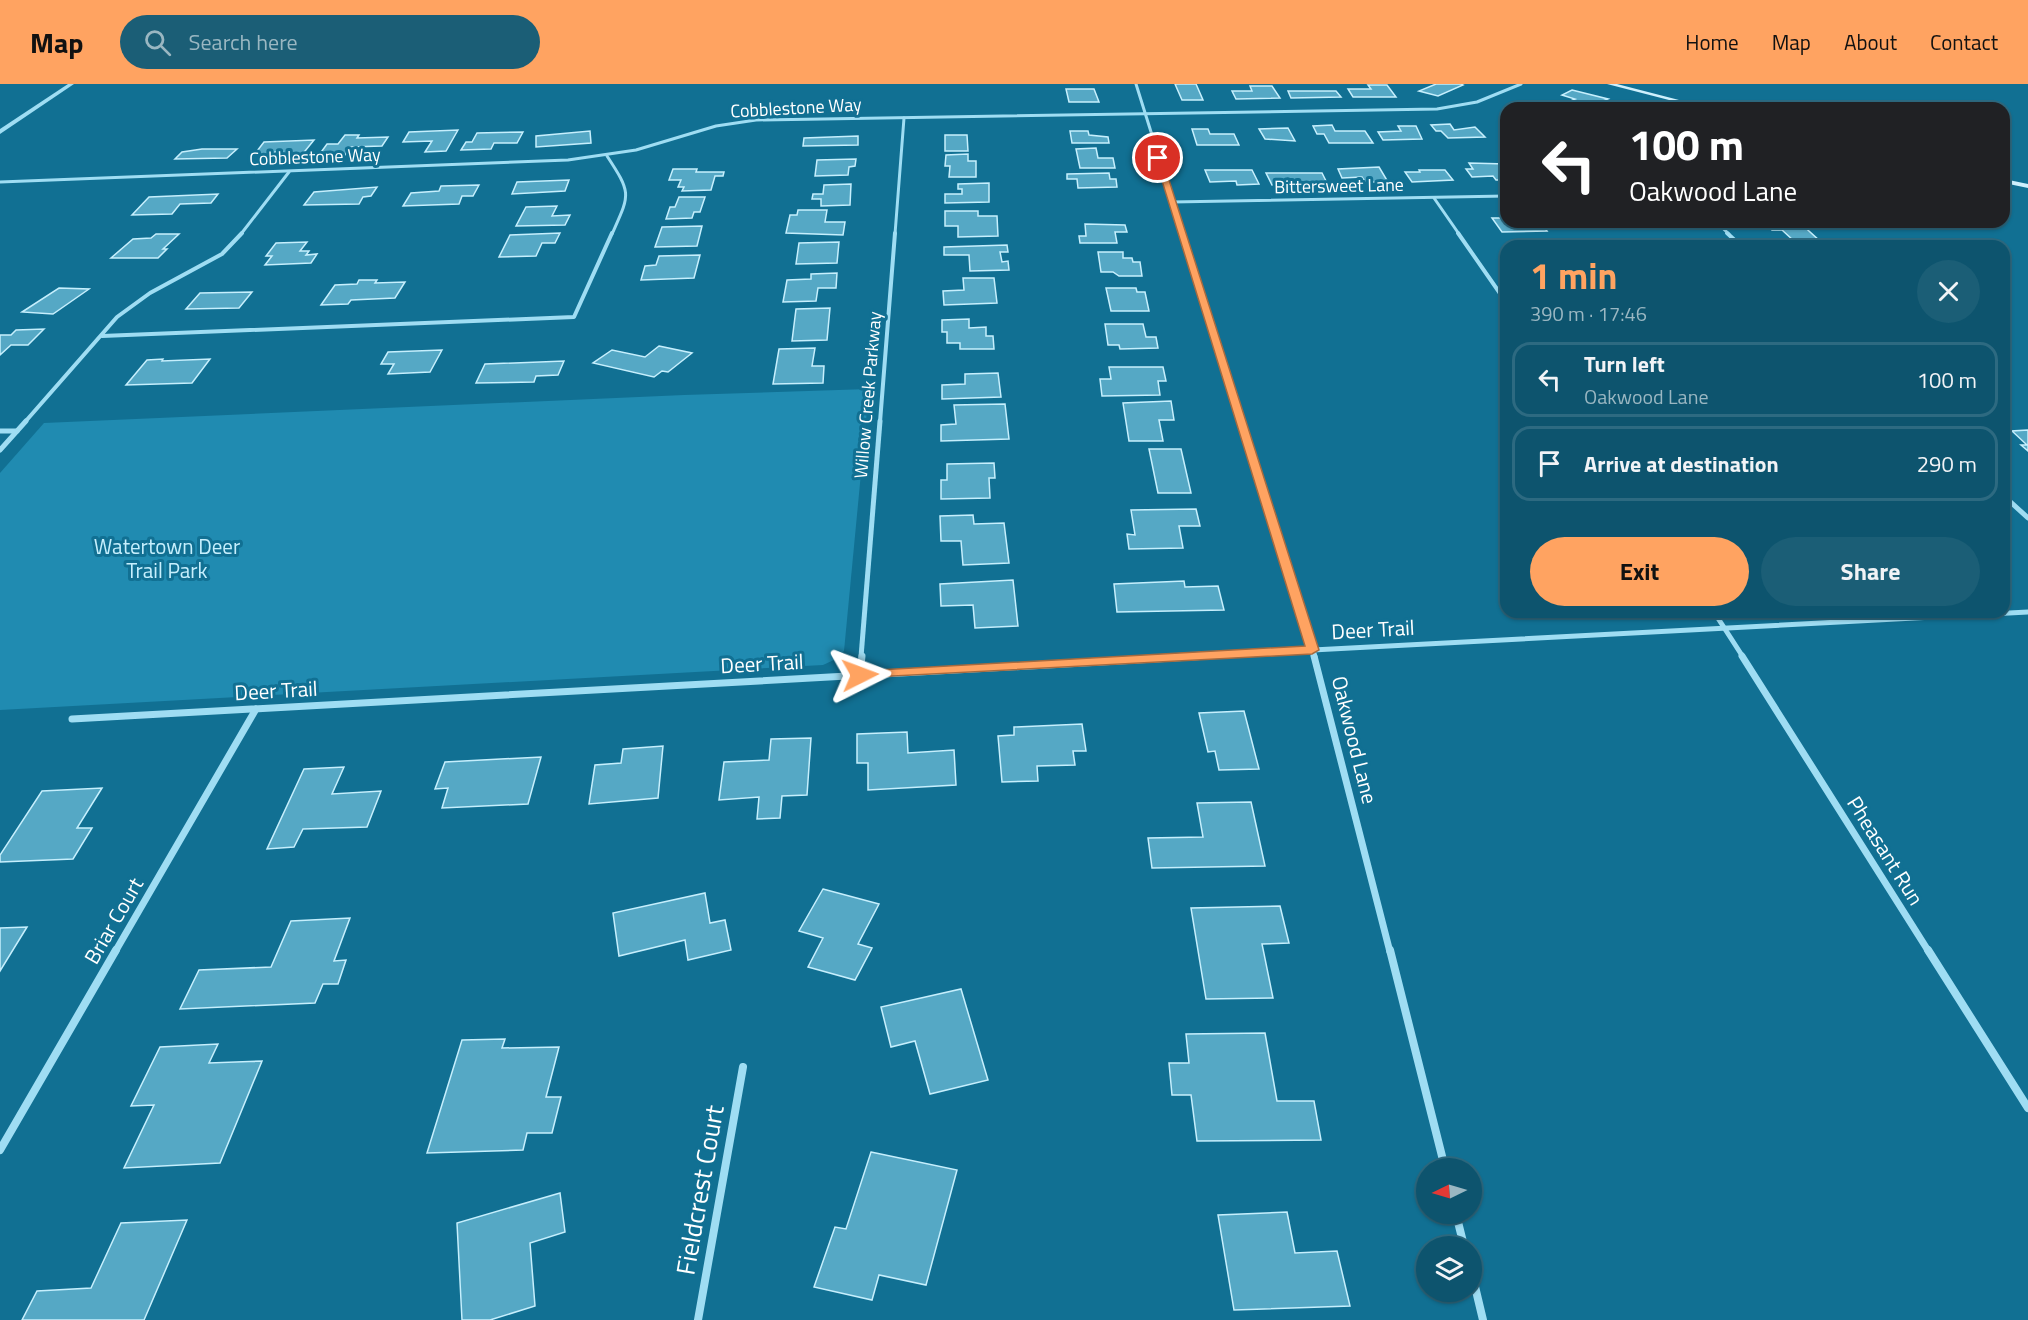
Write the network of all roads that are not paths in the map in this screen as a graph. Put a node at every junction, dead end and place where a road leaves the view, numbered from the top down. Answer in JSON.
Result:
{"nodes":[{"id":1,"x":71,"y":84,"type":"edge"},
{"id":2,"x":1136,"y":84,"type":"edge"},
{"id":3,"x":1521,"y":84,"type":"edge"},
{"id":4,"x":1610,"y":84,"type":"edge"},
{"id":5,"x":1683,"y":102,"type":"edge"},
{"id":6,"x":1144,"y":114,"type":"junction"},
{"id":7,"x":904,"y":117,"type":"junction"},
{"id":8,"x":0,"y":132,"type":"edge"},
{"id":9,"x":607,"y":156,"type":"junction"},
{"id":10,"x":289,"y":172,"type":"junction"},
{"id":11,"x":0,"y":182,"type":"edge"},
{"id":12,"x":2010,"y":182,"type":"edge"},
{"id":13,"x":2028,"y":186,"type":"edge"},
{"id":14,"x":1500,"y":196,"type":"edge"},
{"id":15,"x":1434,"y":198,"type":"junction"},
{"id":16,"x":1172,"y":202,"type":"junction"},
{"id":17,"x":1722,"y":228,"type":"edge"},
{"id":18,"x":1735,"y":240,"type":"edge"},
{"id":19,"x":1500,"y":293,"type":"edge"},
{"id":20,"x":102,"y":336,"type":"junction"},
{"id":21,"x":0,"y":431,"type":"edge"},
{"id":22,"x":17,"y":431,"type":"junction"},
{"id":23,"x":0,"y":450,"type":"edge"},
{"id":24,"x":2010,"y":502,"type":"edge"},
{"id":25,"x":2028,"y":519,"type":"edge"},
{"id":26,"x":2028,"y":612,"type":"edge"},
{"id":27,"x":2010,"y":613,"type":"edge"},
{"id":28,"x":1718,"y":618,"type":"edge"},
{"id":29,"x":1906,"y":618,"type":"edge"},
{"id":30,"x":1724,"y":627,"type":"junction"},
{"id":31,"x":1312,"y":650,"type":"junction"},
{"id":32,"x":860,"y":675,"type":"junction"},
{"id":33,"x":256,"y":709,"type":"junction"},
{"id":34,"x":72,"y":719,"type":"dead end"},
{"id":35,"x":743,"y":1067,"type":"dead end"},
{"id":36,"x":2028,"y":1108,"type":"edge"},
{"id":37,"x":0,"y":1150,"type":"edge"},
{"id":38,"x":1442,"y":1158,"type":"edge"},
{"id":39,"x":1479,"y":1302,"type":"edge"},
{"id":40,"x":699,"y":1320,"type":"edge"},
{"id":41,"x":1483,"y":1320,"type":"edge"}],
"edges":[{"from":1,"to":8,"type":"street"},
{"from":2,"to":6,"type":"street","name":"Oakwood Lane"},
{"from":3,"to":6,"type":"street","name":"Cobblestone Way"},
{"from":4,"to":5,"type":"main road"},
{"from":6,"to":7,"type":"street","name":"Cobblestone Way"},
{"from":6,"to":16,"type":"street","name":"Oakwood Lane"},
{"from":7,"to":9,"type":"street","name":"Cobblestone Way"},
{"from":7,"to":32,"type":"street","name":"Willow Creek Parkway"},
{"from":9,"to":10,"type":"street","name":"Cobblestone Way"},
{"from":9,"to":20,"type":"street"},
{"from":10,"to":11,"type":"street","name":"Cobblestone Way"},
{"from":10,"to":20,"type":"street"},
{"from":12,"to":13,"type":"main road"},
{"from":14,"to":15,"type":"street","name":"Bittersweet Lane"},
{"from":15,"to":16,"type":"street","name":"Bittersweet Lane"},
{"from":15,"to":19,"type":"street"},
{"from":16,"to":31,"type":"street","name":"Oakwood Lane"},
{"from":17,"to":18,"type":"street"},
{"from":20,"to":22,"type":"street"},
{"from":21,"to":22,"type":"street"},
{"from":22,"to":23,"type":"street"},
{"from":24,"to":25,"type":"street"},
{"from":26,"to":27,"type":"street","name":"Deer Trail"},
{"from":28,"to":30,"type":"street","name":"Pheasant Run"},
{"from":29,"to":30,"type":"street","name":"Deer Trail"},
{"from":30,"to":31,"type":"street","name":"Deer Trail"},
{"from":30,"to":36,"type":"street","name":"Pheasant Run"},
{"from":31,"to":32,"type":"street","name":"Deer Trail"},
{"from":31,"to":38,"type":"street","name":"Oakwood Lane"},
{"from":32,"to":33,"type":"street","name":"Deer Trail"},
{"from":33,"to":34,"type":"street","name":"Deer Trail"},
{"from":33,"to":37,"type":"street","name":"Briar Court"},
{"from":35,"to":40,"type":"street","name":"Fieldcrest Court"},
{"from":39,"to":41,"type":"street"}]}
